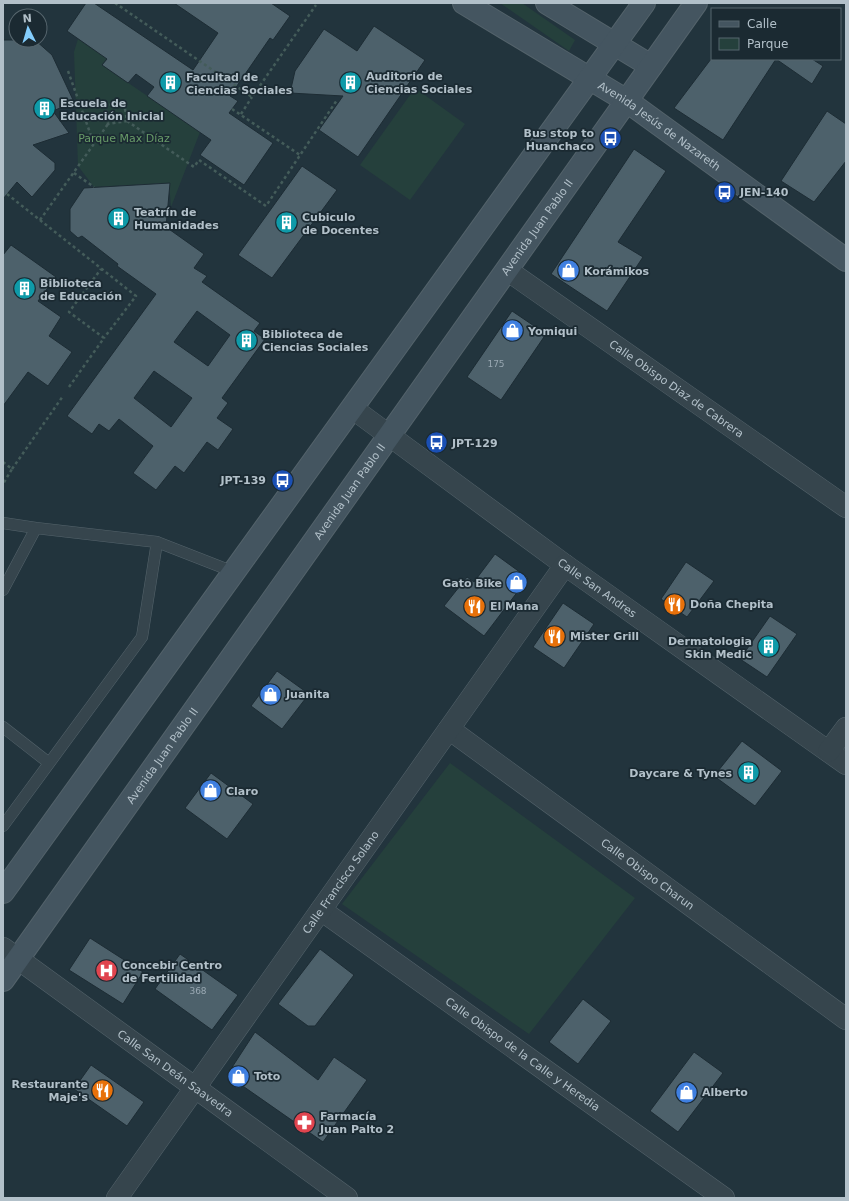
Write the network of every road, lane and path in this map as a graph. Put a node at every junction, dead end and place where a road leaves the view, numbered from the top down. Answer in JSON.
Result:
{"nodes":[{"id":1,"x":115,"y":3,"type":"edge"},
{"id":2,"x":464,"y":3,"type":"edge"},
{"id":3,"x":547,"y":3,"type":"edge"},
{"id":4,"x":644,"y":3,"type":"edge"},
{"id":5,"x":696,"y":3,"type":"edge"},
{"id":6,"x":316,"y":5,"type":"dead end"},
{"id":7,"x":615,"y":44,"type":"junction"},
{"id":8,"x":651,"y":66,"type":"junction"},
{"id":9,"x":68,"y":71,"type":"dead end"},
{"id":10,"x":590,"y":78,"type":"junction"},
{"id":11,"x":252,"y":97,"type":"junction"},
{"id":12,"x":337,"y":100,"type":"dead end"},
{"id":13,"x":627,"y":101,"type":"junction"},
{"id":14,"x":232,"y":108,"type":"dead end"},
{"id":15,"x":241,"y":114,"type":"junction"},
{"id":16,"x":127,"y":122,"type":"junction"},
{"id":17,"x":108,"y":124,"type":"junction"},
{"id":18,"x":94,"y":145,"type":"junction"},
{"id":19,"x":300,"y":155,"type":"junction"},
{"id":20,"x":74,"y":172,"type":"junction"},
{"id":21,"x":94,"y":188,"type":"dead end"},
{"id":22,"x":7,"y":194,"type":"dead end"},
{"id":23,"x":40,"y":220,"type":"junction"},
{"id":24,"x":846,"y":260,"type":"edge"},
{"id":25,"x":101,"y":269,"type":"junction"},
{"id":26,"x":507,"y":270,"type":"junction"},
{"id":27,"x":104,"y":338,"type":"junction"},
{"id":28,"x":69,"y":387,"type":"dead end"},
{"id":29,"x":63,"y":396,"type":"dead end"},
{"id":30,"x":352,"y":408,"type":"junction"},
{"id":31,"x":390,"y":435,"type":"junction"},
{"id":32,"x":3,"y":462,"type":"edge"},
{"id":33,"x":12,"y":468,"type":"junction"},
{"id":34,"x":3,"y":484,"type":"edge"},
{"id":35,"x":846,"y":507,"type":"edge"},
{"id":36,"x":3,"y":523,"type":"edge"},
{"id":37,"x":36,"y":528,"type":"junction"},
{"id":38,"x":157,"y":542,"type":"junction"},
{"id":39,"x":565,"y":565,"type":"junction"},
{"id":40,"x":234,"y":572,"type":"junction"},
{"id":41,"x":3,"y":590,"type":"edge"},
{"id":42,"x":3,"y":728,"type":"edge"},
{"id":43,"x":846,"y":728,"type":"edge"},
{"id":44,"x":449,"y":729,"type":"junction"},
{"id":45,"x":829,"y":752,"type":"junction"},
{"id":46,"x":49,"y":763,"type":"junction"},
{"id":47,"x":846,"y":764,"type":"edge"},
{"id":48,"x":3,"y":826,"type":"edge"},
{"id":49,"x":3,"y":892,"type":"edge"},
{"id":50,"x":321,"y":910,"type":"junction"},
{"id":51,"x":10,"y":953,"type":"edge"},
{"id":52,"x":3,"y":980,"type":"edge"},
{"id":53,"x":846,"y":1019,"type":"edge"},
{"id":54,"x":195,"y":1087,"type":"junction"},
{"id":55,"x":720,"y":1197,"type":"edge"},
{"id":56,"x":117,"y":1198,"type":"edge"},
{"id":57,"x":347,"y":1198,"type":"edge"}],
"edges":[{"from":1,"to":11,"type":"path"},
{"from":2,"to":10,"type":"main road","name":"Avenida Jesús de Nazareth"},
{"from":3,"to":7,"type":"main road"},
{"from":4,"to":7,"type":"main road"},
{"from":5,"to":8,"type":"main road","name":"Avenida Juan Pablo II"},
{"from":6,"to":11,"type":"path"},
{"from":7,"to":8,"type":"main road"},
{"from":7,"to":10,"type":"main road"},
{"from":8,"to":13,"type":"main road","name":"Avenida Juan Pablo II"},
{"from":9,"to":18,"type":"path"},
{"from":10,"to":13,"type":"main road","name":"Avenida Jesús de Nazareth"},
{"from":10,"to":30,"type":"main road"},
{"from":11,"to":15,"type":"path"},
{"from":12,"to":19,"type":"path"},
{"from":13,"to":24,"type":"main road","name":"Avenida Jesús de Nazareth"},
{"from":13,"to":26,"type":"main road","name":"Avenida Juan Pablo II"},
{"from":14,"to":15,"type":"path"},
{"from":15,"to":19,"type":"path"},
{"from":16,"to":17,"type":"path"},
{"from":16,"to":17,"type":"path"},
{"from":16,"to":19,"type":"path"},
{"from":17,"to":18,"type":"path"},
{"from":18,"to":20,"type":"path"},
{"from":20,"to":21,"type":"path"},
{"from":20,"to":23,"type":"path"},
{"from":22,"to":23,"type":"path"},
{"from":23,"to":25,"type":"path"},
{"from":25,"to":27,"type":"path"},
{"from":25,"to":27,"type":"path"},
{"from":26,"to":31,"type":"main road","name":"Avenida Juan Pablo II"},
{"from":26,"to":35,"type":"street","name":"Calle Obispo Diaz de Cabrera"},
{"from":27,"to":28,"type":"path"},
{"from":29,"to":33,"type":"path"},
{"from":30,"to":31,"type":"street","name":"Calle San Andres"},
{"from":30,"to":40,"type":"main road"},
{"from":31,"to":39,"type":"street","name":"Calle San Andres"},
{"from":31,"to":51,"type":"main road","name":"Avenida Juan Pablo II"},
{"from":32,"to":33,"type":"path"},
{"from":33,"to":34,"type":"path"},
{"from":36,"to":37,"type":"lane"},
{"from":37,"to":38,"type":"lane"},
{"from":37,"to":41,"type":"lane"},
{"from":38,"to":40,"type":"lane"},
{"from":38,"to":46,"type":"lane"},
{"from":39,"to":44,"type":"street","name":"Calle Francisco Solano"},
{"from":39,"to":45,"type":"street","name":"Calle San Andres"},
{"from":40,"to":49,"type":"main road"},
{"from":42,"to":46,"type":"lane"},
{"from":43,"to":45,"type":"street"},
{"from":44,"to":50,"type":"street","name":"Calle Francisco Solano"},
{"from":44,"to":53,"type":"street","name":"Calle Obispo Charun"},
{"from":45,"to":47,"type":"street","name":"Calle San Andres"},
{"from":46,"to":48,"type":"lane"},
{"from":50,"to":54,"type":"street","name":"Calle Francisco Solano"},
{"from":50,"to":55,"type":"street","name":"Calle Obispo de la Calle y Heredia"},
{"from":51,"to":52,"type":"main road","name":"Avenida Juan Pablo II"},
{"from":51,"to":54,"type":"street","name":"Calle San Deán Saavedra"},
{"from":54,"to":56,"type":"street","name":"Calle Francisco Solano"},
{"from":54,"to":57,"type":"street","name":"Calle San Deán Saavedra"}]}
